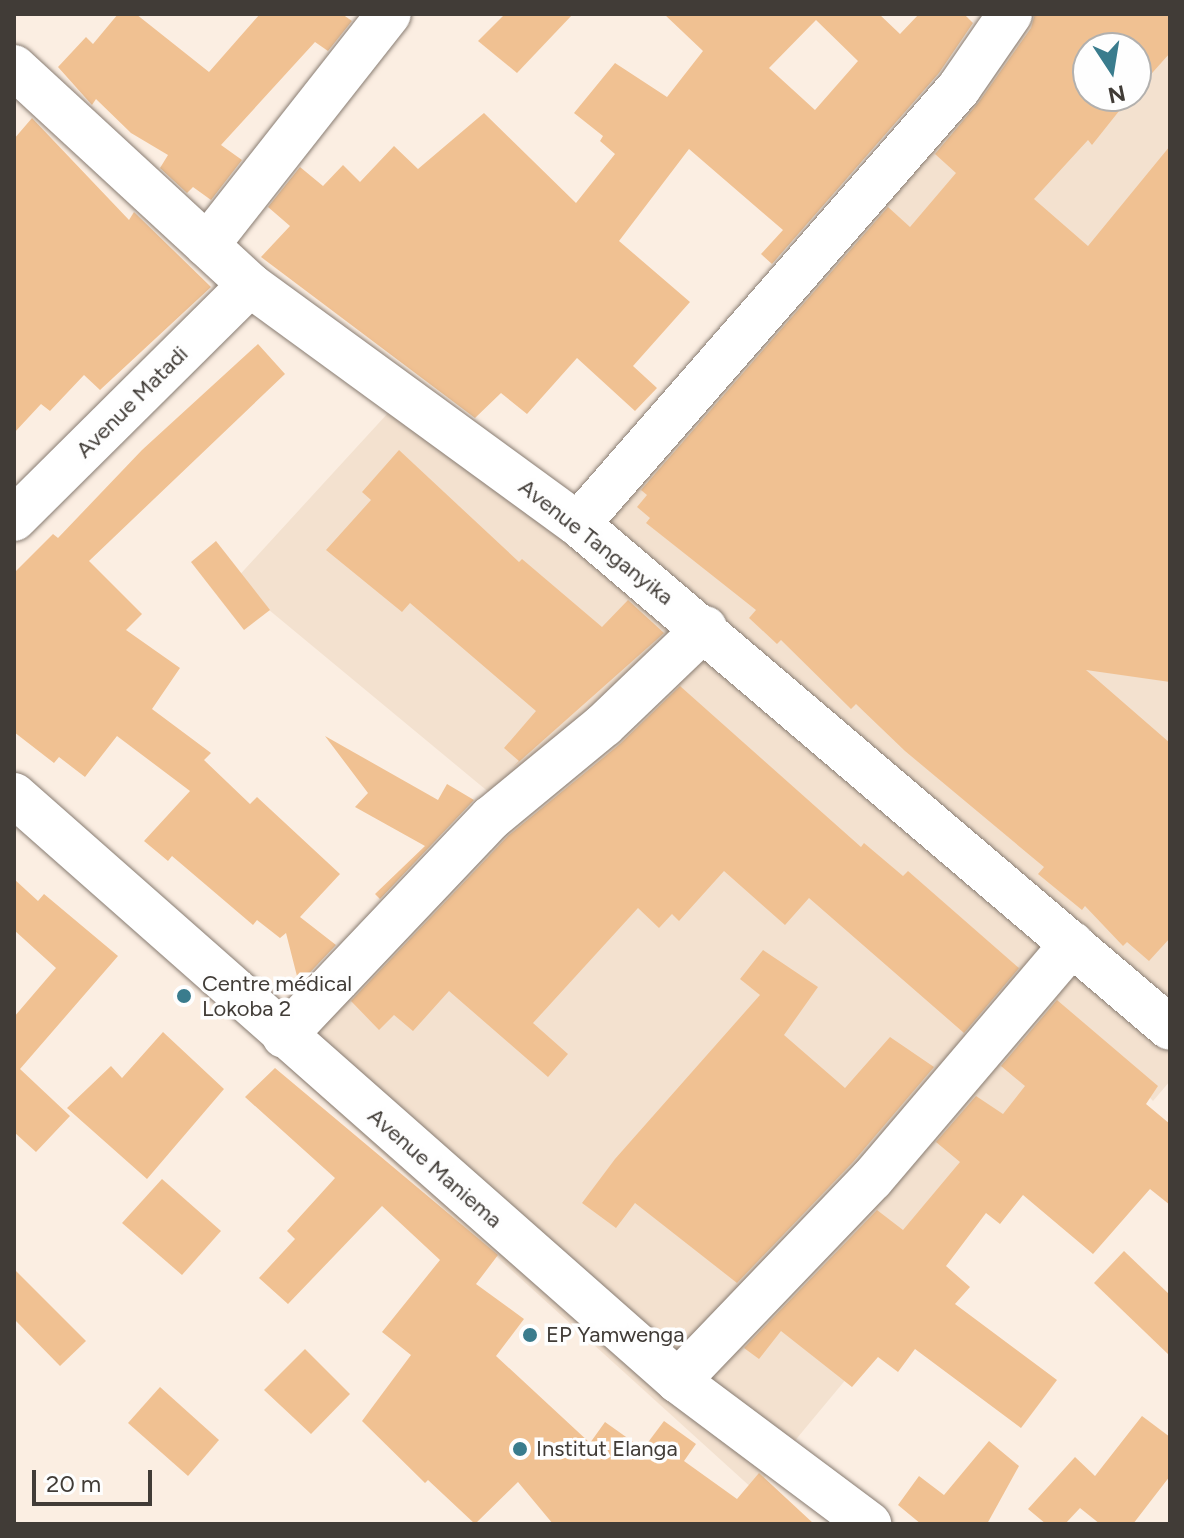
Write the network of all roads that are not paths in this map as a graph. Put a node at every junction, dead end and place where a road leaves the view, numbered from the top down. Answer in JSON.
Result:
{"nodes":[{"id":1,"x":389,"y":14,"type":"edge"},
{"id":2,"x":1010,"y":14,"type":"edge"},
{"id":3,"x":14,"y":67,"type":"edge"},
{"id":4,"x":207,"y":245,"type":"junction"},
{"id":5,"x":250,"y":285,"type":"junction"},
{"id":6,"x":22,"y":497,"type":"edge"},
{"id":7,"x":578,"y":524,"type":"junction"},
{"id":8,"x":705,"y":628,"type":"junction"},
{"id":9,"x":14,"y":795,"type":"edge"},
{"id":10,"x":1072,"y":944,"type":"junction"},
{"id":11,"x":1170,"y":1028,"type":"edge"},
{"id":12,"x":284,"y":1036,"type":"junction"},
{"id":13,"x":678,"y":1381,"type":"junction"},
{"id":14,"x":869,"y":1524,"type":"edge"}],
"edges":[{"from":1,"to":4,"type":"street"},
{"from":2,"to":7,"type":"street"},
{"from":3,"to":4,"type":"street","name":"Avenue Tanganyika"},
{"from":4,"to":5,"type":"street","name":"Avenue Tanganyika"},
{"from":5,"to":6,"type":"street","name":"Avenue Matadi"},
{"from":5,"to":7,"type":"street","name":"Avenue Tanganyika"},
{"from":7,"to":8,"type":"street","name":"Avenue Tanganyika"},
{"from":8,"to":10,"type":"street","name":"Avenue Tanganyika"},
{"from":8,"to":12,"type":"street"},
{"from":9,"to":12,"type":"street","name":"Avenue Maniema"},
{"from":10,"to":11,"type":"street","name":"Avenue Tanganyika"},
{"from":10,"to":13,"type":"street"},
{"from":12,"to":13,"type":"street","name":"Avenue Maniema"},
{"from":13,"to":14,"type":"street","name":"Avenue Maniema"}]}
